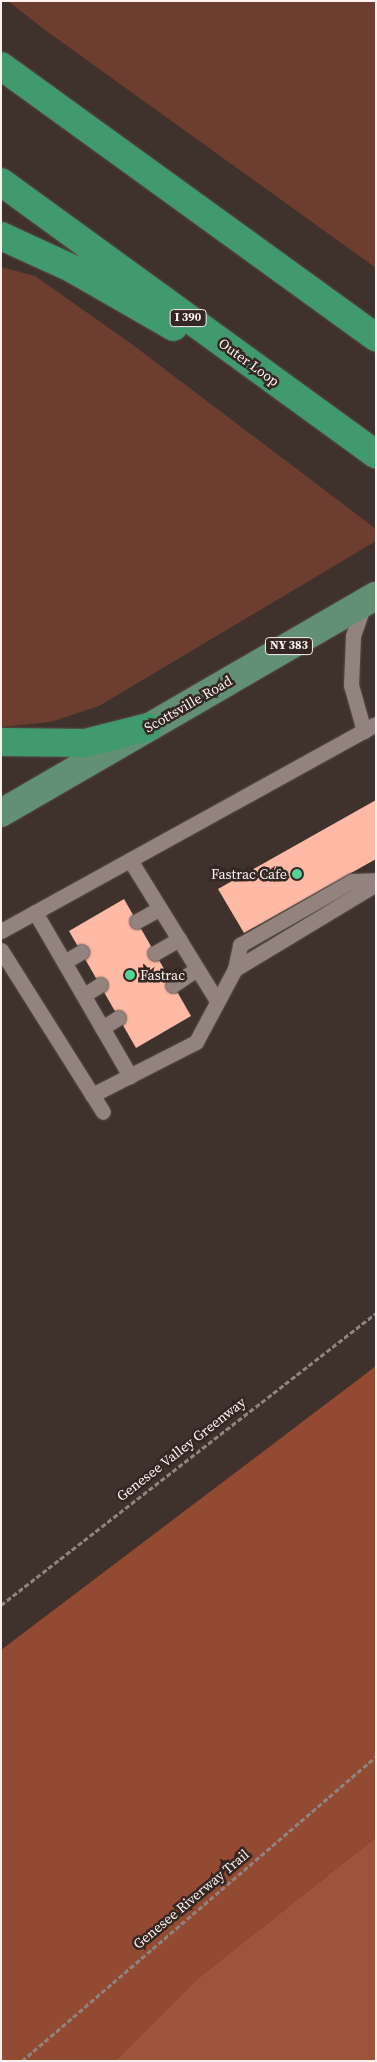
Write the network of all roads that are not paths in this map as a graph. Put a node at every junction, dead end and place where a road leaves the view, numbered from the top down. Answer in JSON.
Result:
{"nodes":[{"id":1,"x":1,"y":50,"type":"edge"},
{"id":2,"x":1,"y":66,"type":"edge"},
{"id":3,"x":126,"y":157,"type":"junction"},
{"id":4,"x":1,"y":182,"type":"edge"},
{"id":5,"x":1,"y":236,"type":"edge"},
{"id":6,"x":376,"y":337,"type":"edge"},
{"id":7,"x":376,"y":455,"type":"edge"},
{"id":8,"x":370,"y":599,"type":"edge"},
{"id":9,"x":148,"y":727,"type":"junction"},
{"id":10,"x":370,"y":728,"type":"edge"},
{"id":11,"x":1,"y":742,"type":"edge"},
{"id":12,"x":1,"y":813,"type":"edge"},
{"id":13,"x":130,"y":860,"type":"junction"},
{"id":14,"x":376,"y":880,"type":"edge"},
{"id":15,"x":376,"y":884,"type":"edge"},
{"id":16,"x":160,"y":908,"type":"junction"},
{"id":17,"x":35,"y":912,"type":"junction"},
{"id":18,"x":137,"y":921,"type":"dead end"},
{"id":19,"x":1,"y":931,"type":"edge"},
{"id":20,"x":179,"y":939,"type":"junction"},
{"id":21,"x":1,"y":950,"type":"edge"},
{"id":22,"x":81,"y":952,"type":"dead end"},
{"id":23,"x":155,"y":953,"type":"dead end"},
{"id":24,"x":64,"y":962,"type":"junction"},
{"id":25,"x":198,"y":969,"type":"junction"},
{"id":26,"x":235,"y":969,"type":"junction"},
{"id":27,"x":173,"y":985,"type":"dead end"},
{"id":28,"x":100,"y":986,"type":"dead end"},
{"id":29,"x":84,"y":996,"type":"junction"},
{"id":30,"x":216,"y":999,"type":"junction"},
{"id":31,"x":118,"y":1018,"type":"dead end"},
{"id":32,"x":102,"y":1028,"type":"junction"},
{"id":33,"x":130,"y":1076,"type":"junction"},
{"id":34,"x":92,"y":1095,"type":"junction"},
{"id":35,"x":103,"y":1112,"type":"dead end"}],
"edges":[{"from":1,"to":3,"type":"highway"},
{"from":2,"to":3,"type":"highway"},
{"from":3,"to":6,"type":"highway"},
{"from":4,"to":7,"type":"highway","name":"Outer Loop","number":"I 390"},
{"from":5,"to":7,"type":"highway"},
{"from":8,"to":9,"type":"main road","name":"Scottsville Road","number":"NY 383"},
{"from":8,"to":10,"type":"lane"},
{"from":9,"to":11,"type":"highway"},
{"from":9,"to":12,"type":"main road","name":"Scottsville Road","number":"NY 383"},
{"from":10,"to":13,"type":"lane"},
{"from":13,"to":16,"type":"lane"},
{"from":13,"to":17,"type":"lane"},
{"from":14,"to":26,"type":"lane"},
{"from":15,"to":26,"type":"lane"},
{"from":16,"to":18,"type":"lane"},
{"from":16,"to":20,"type":"lane"},
{"from":17,"to":19,"type":"lane"},
{"from":17,"to":24,"type":"lane"},
{"from":20,"to":23,"type":"lane"},
{"from":20,"to":25,"type":"lane"},
{"from":21,"to":34,"type":"lane"},
{"from":22,"to":24,"type":"lane"},
{"from":24,"to":29,"type":"lane"},
{"from":25,"to":27,"type":"lane"},
{"from":25,"to":30,"type":"lane"},
{"from":26,"to":30,"type":"lane"},
{"from":28,"to":29,"type":"lane"},
{"from":29,"to":32,"type":"lane"},
{"from":30,"to":33,"type":"lane"},
{"from":31,"to":32,"type":"lane"},
{"from":32,"to":33,"type":"lane"},
{"from":33,"to":34,"type":"lane"},
{"from":34,"to":35,"type":"lane"}]}
